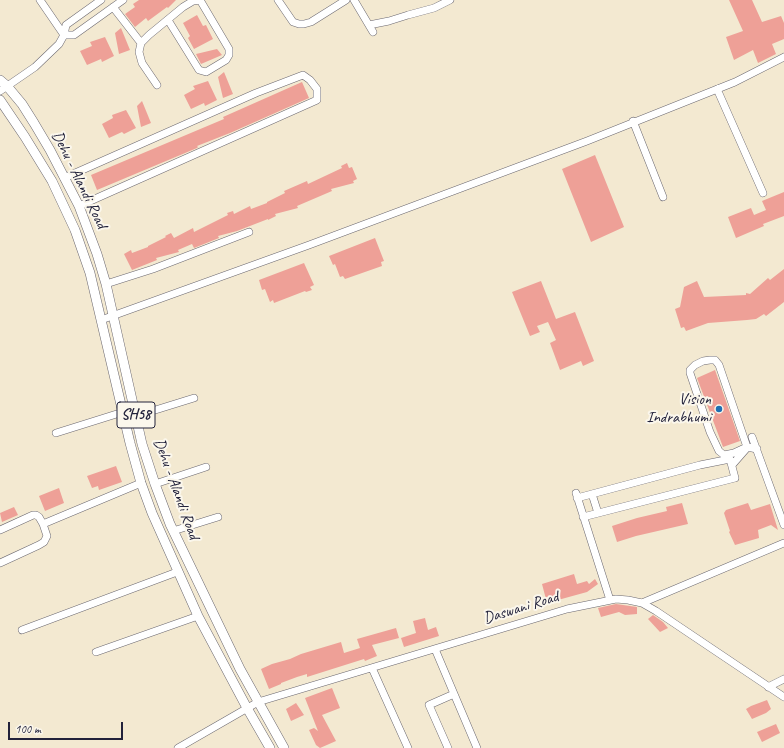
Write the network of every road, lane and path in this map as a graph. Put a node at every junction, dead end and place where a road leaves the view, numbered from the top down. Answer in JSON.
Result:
{"nodes":[{"id":1,"x":40,"y":0,"type":"edge"},
{"id":2,"x":101,"y":0,"type":"edge"},
{"id":3,"x":123,"y":0,"type":"edge"},
{"id":4,"x":178,"y":0,"type":"edge"},
{"id":5,"x":278,"y":0,"type":"edge"},
{"id":6,"x":346,"y":0,"type":"edge"},
{"id":7,"x":354,"y":0,"type":"edge"},
{"id":8,"x":450,"y":0,"type":"edge"},
{"id":9,"x":113,"y":7,"type":"junction"},
{"id":10,"x":183,"y":7,"type":"junction"},
{"id":11,"x":168,"y":20,"type":"junction"},
{"id":12,"x":369,"y":25,"type":"junction"},
{"id":13,"x":373,"y":32,"type":"dead end"},
{"id":14,"x":64,"y":35,"type":"junction"},
{"id":15,"x":141,"y":43,"type":"junction"},
{"id":16,"x":784,"y":57,"type":"edge"},
{"id":17,"x":2,"y":85,"type":"edge"},
{"id":18,"x":157,"y":85,"type":"dead end"},
{"id":19,"x":717,"y":89,"type":"junction"},
{"id":20,"x":0,"y":100,"type":"edge"},
{"id":21,"x":633,"y":122,"type":"junction"},
{"id":22,"x":64,"y":178,"type":"junction"},
{"id":23,"x":763,"y":194,"type":"dead end"},
{"id":24,"x":663,"y":197,"type":"dead end"},
{"id":25,"x":79,"y":206,"type":"junction"},
{"id":26,"x":249,"y":232,"type":"dead end"},
{"id":27,"x":106,"y":284,"type":"junction"},
{"id":28,"x":114,"y":316,"type":"junction"},
{"id":29,"x":101,"y":320,"type":"junction"},
{"id":30,"x":194,"y":398,"type":"dead end"},
{"id":31,"x":123,"y":412,"type":"junction"},
{"id":32,"x":136,"y":416,"type":"junction"},
{"id":33,"x":56,"y":433,"type":"dead end"},
{"id":34,"x":752,"y":437,"type":"dead end"},
{"id":35,"x":747,"y":447,"type":"junction"},
{"id":36,"x":757,"y":449,"type":"junction"},
{"id":37,"x":732,"y":465,"type":"junction"},
{"id":38,"x":206,"y":467,"type":"dead end"},
{"id":39,"x":141,"y":483,"type":"junction"},
{"id":40,"x":155,"y":484,"type":"junction"},
{"id":41,"x":592,"y":494,"type":"junction"},
{"id":42,"x":598,"y":513,"type":"junction"},
{"id":43,"x":218,"y":517,"type":"dead end"},
{"id":44,"x":583,"y":517,"type":"junction"},
{"id":45,"x":43,"y":524,"type":"junction"},
{"id":46,"x":784,"y":525,"type":"edge"},
{"id":47,"x":0,"y":530,"type":"edge"},
{"id":48,"x":173,"y":531,"type":"junction"},
{"id":49,"x":784,"y":543,"type":"edge"},
{"id":50,"x":0,"y":563,"type":"edge"},
{"id":51,"x":177,"y":572,"type":"junction"},
{"id":52,"x":610,"y":600,"type":"junction"},
{"id":53,"x":642,"y":603,"type":"junction"},
{"id":54,"x":198,"y":616,"type":"junction"},
{"id":55,"x":22,"y":630,"type":"dead end"},
{"id":56,"x":435,"y":649,"type":"junction"},
{"id":57,"x":96,"y":652,"type":"dead end"},
{"id":58,"x":372,"y":668,"type":"junction"},
{"id":59,"x":784,"y":679,"type":"edge"},
{"id":60,"x":768,"y":687,"type":"junction"},
{"id":61,"x":454,"y":694,"type":"junction"},
{"id":62,"x":784,"y":697,"type":"edge"},
{"id":63,"x":258,"y":702,"type":"junction"},
{"id":64,"x":247,"y":708,"type":"junction"},
{"id":65,"x":180,"y":747,"type":"edge"},
{"id":66,"x":270,"y":748,"type":"edge"},
{"id":67,"x":284,"y":748,"type":"edge"},
{"id":68,"x":408,"y":748,"type":"edge"},
{"id":69,"x":448,"y":748,"type":"edge"},
{"id":70,"x":477,"y":748,"type":"edge"}],
"edges":[{"from":1,"to":14,"type":"street"},
{"from":2,"to":14,"type":"street"},
{"from":3,"to":9,"type":"street"},
{"from":4,"to":10,"type":"street"},
{"from":5,"to":6,"type":"street"},
{"from":7,"to":12,"type":"street"},
{"from":8,"to":12,"type":"street"},
{"from":9,"to":14,"type":"street"},
{"from":9,"to":15,"type":"street"},
{"from":10,"to":11,"type":"street"},
{"from":10,"to":11,"type":"street"},
{"from":11,"to":15,"type":"street"},
{"from":12,"to":13,"type":"street"},
{"from":14,"to":17,"type":"street"},
{"from":15,"to":18,"type":"street"},
{"from":16,"to":19,"type":"street"},
{"from":17,"to":22,"type":"main road","name":"Dehu - Alandi Road","number":"SH58"},
{"from":19,"to":21,"type":"street"},
{"from":19,"to":23,"type":"street"},
{"from":20,"to":29,"type":"main road","name":"Dehu - Alandi Road","number":"SH58"},
{"from":21,"to":24,"type":"street"},
{"from":21,"to":28,"type":"street"},
{"from":22,"to":25,"type":"main road","name":"Dehu - Alandi Road","number":"SH58"},
{"from":22,"to":25,"type":"street"},
{"from":25,"to":27,"type":"main road","name":"Dehu - Alandi Road","number":"SH58"},
{"from":26,"to":27,"type":"street"},
{"from":27,"to":28,"type":"main road","name":"Dehu - Alandi Road","number":"SH58"},
{"from":28,"to":29,"type":"street"},
{"from":28,"to":32,"type":"main road","name":"Dehu - Alandi Road","number":"SH58"},
{"from":29,"to":31,"type":"main road","name":"Dehu - Alandi Road","number":"SH58"},
{"from":30,"to":32,"type":"street"},
{"from":31,"to":33,"type":"street"},
{"from":31,"to":39,"type":"main road","name":"Dehu - Alandi Road","number":"SH58"},
{"from":32,"to":40,"type":"main road","name":"Dehu - Alandi Road","number":"SH58"},
{"from":34,"to":36,"type":"street"},
{"from":35,"to":35,"type":"street"},
{"from":35,"to":36,"type":"street"},
{"from":35,"to":37,"type":"street"},
{"from":36,"to":46,"type":"street"},
{"from":37,"to":41,"type":"street"},
{"from":37,"to":42,"type":"street"},
{"from":38,"to":40,"type":"street"},
{"from":39,"to":45,"type":"street"},
{"from":39,"to":51,"type":"main road","name":"Dehu - Alandi Road","number":"SH58"},
{"from":40,"to":48,"type":"main road","name":"Dehu - Alandi Road","number":"SH58"},
{"from":41,"to":42,"type":"street"},
{"from":41,"to":44,"type":"street"},
{"from":42,"to":44,"type":"street"},
{"from":43,"to":48,"type":"street"},
{"from":44,"to":52,"type":"street"},
{"from":45,"to":47,"type":"street"},
{"from":45,"to":50,"type":"street"},
{"from":48,"to":63,"type":"main road","name":"Dehu - Alandi Road","number":"SH58"},
{"from":49,"to":53,"type":"street"},
{"from":51,"to":54,"type":"main road","name":"Dehu - Alandi Road","number":"SH58"},
{"from":51,"to":55,"type":"street"},
{"from":52,"to":53,"type":"street","name":"Daswani Road"},
{"from":52,"to":56,"type":"street","name":"Daswani Road"},
{"from":53,"to":60,"type":"street","name":"Daswani Road"},
{"from":54,"to":57,"type":"street"},
{"from":54,"to":64,"type":"main road","name":"Dehu - Alandi Road","number":"SH58"},
{"from":56,"to":58,"type":"street","name":"Daswani Road"},
{"from":56,"to":61,"type":"street"},
{"from":58,"to":63,"type":"street","name":"Daswani Road"},
{"from":58,"to":68,"type":"street"},
{"from":59,"to":60,"type":"street"},
{"from":60,"to":62,"type":"street","name":"Daswani Road"},
{"from":61,"to":69,"type":"street"},
{"from":61,"to":70,"type":"street"},
{"from":63,"to":64,"type":"street","name":"Daswani Road"},
{"from":63,"to":67,"type":"main road","name":"Dehu - Alandi Road","number":"SH58"},
{"from":64,"to":65,"type":"street","name":"Daswani Road"},
{"from":64,"to":66,"type":"main road","name":"Dehu - Alandi Road","number":"SH58"}]}
